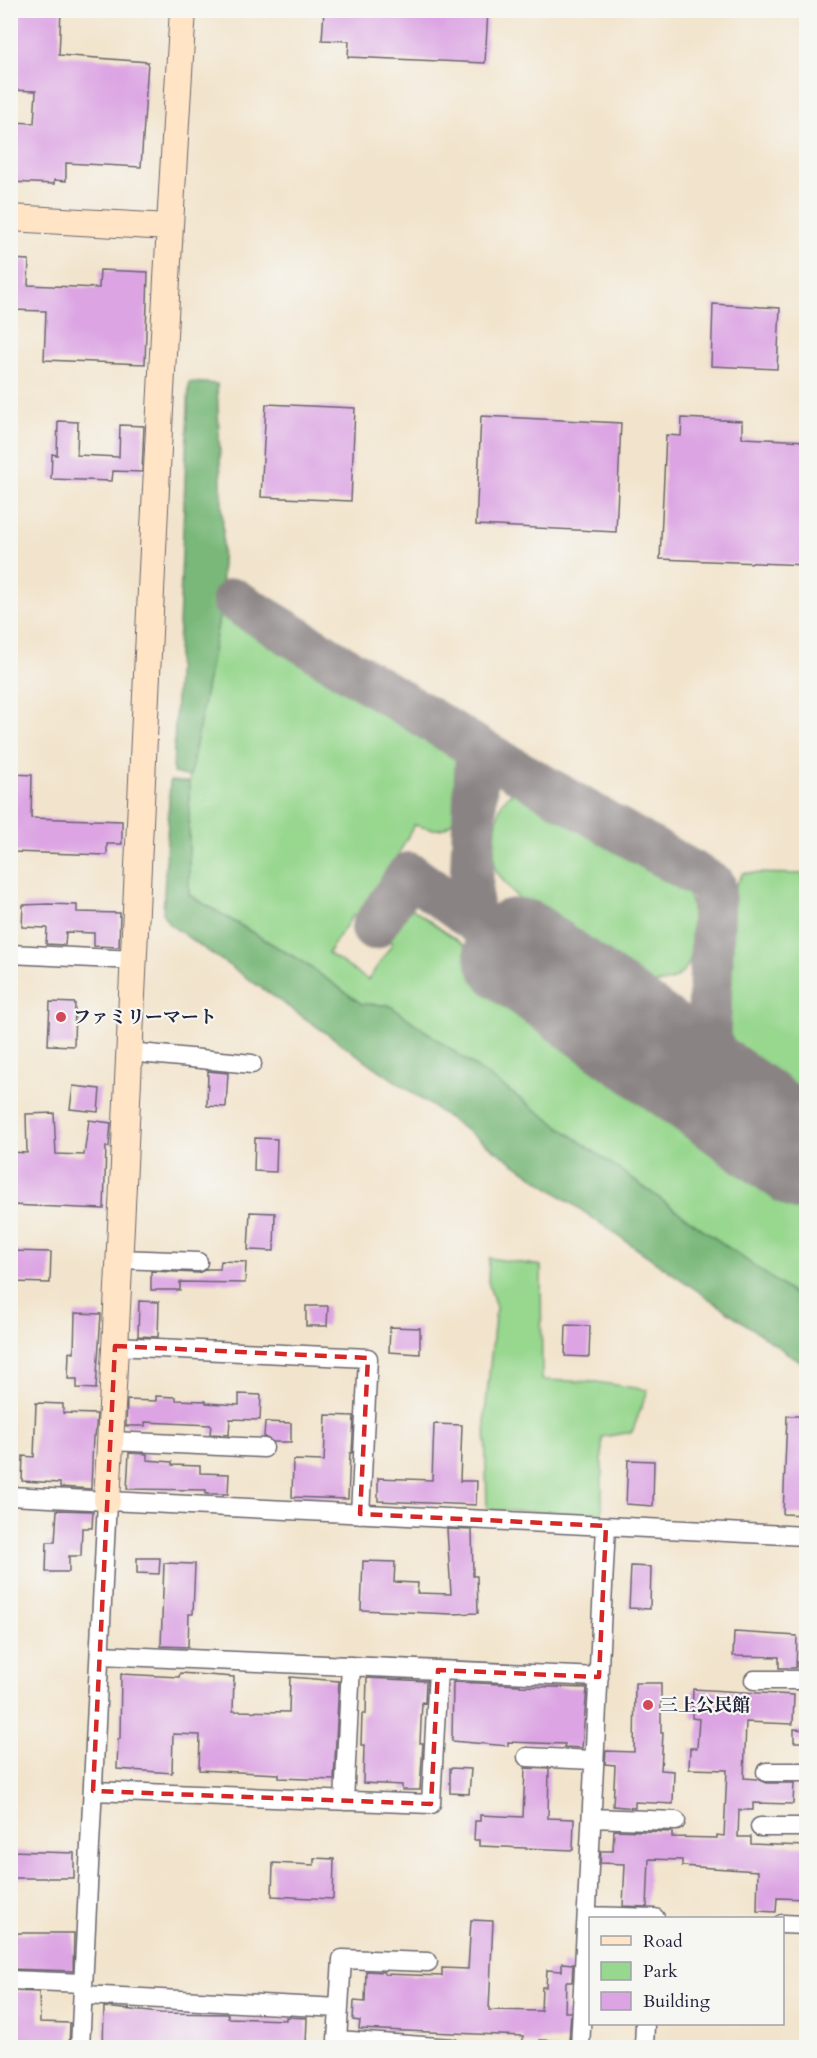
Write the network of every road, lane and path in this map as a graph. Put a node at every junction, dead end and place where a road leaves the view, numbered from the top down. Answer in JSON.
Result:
{"nodes":[{"id":1,"x":183,"y":10,"type":"edge"},
{"id":2,"x":10,"y":218,"type":"edge"},
{"id":3,"x":169,"y":226,"type":"junction"},
{"id":4,"x":10,"y":954,"type":"edge"},
{"id":5,"x":135,"y":960,"type":"junction"},
{"id":6,"x":129,"y":1052,"type":"junction"},
{"id":7,"x":252,"y":1064,"type":"dead end"},
{"id":8,"x":120,"y":1259,"type":"junction"},
{"id":9,"x":198,"y":1262,"type":"dead end"},
{"id":10,"x":115,"y":1346,"type":"junction"},
{"id":11,"x":111,"y":1441,"type":"junction"},
{"id":12,"x":264,"y":1448,"type":"dead end"},
{"id":13,"x":10,"y":1496,"type":"edge"},
{"id":14,"x":107,"y":1501,"type":"junction"},
{"id":15,"x":360,"y":1514,"type":"junction"},
{"id":16,"x":606,"y":1526,"type":"junction"},
{"id":17,"x":807,"y":1536,"type":"edge"},
{"id":18,"x":100,"y":1655,"type":"junction"},
{"id":19,"x":351,"y":1666,"type":"junction"},
{"id":20,"x":438,"y":1670,"type":"junction"},
{"id":21,"x":598,"y":1677,"type":"junction"},
{"id":22,"x":754,"y":1680,"type":"dead end"},
{"id":23,"x":807,"y":1680,"type":"edge"},
{"id":24,"x":527,"y":1757,"type":"dead end"},
{"id":25,"x":594,"y":1760,"type":"junction"},
{"id":26,"x":766,"y":1772,"type":"dead end"},
{"id":27,"x":807,"y":1772,"type":"edge"},
{"id":28,"x":93,"y":1791,"type":"junction"},
{"id":29,"x":344,"y":1801,"type":"junction"},
{"id":30,"x":592,"y":1818,"type":"junction"},
{"id":31,"x":676,"y":1821,"type":"dead end"},
{"id":32,"x":760,"y":1827,"type":"dead end"},
{"id":33,"x":807,"y":1827,"type":"edge"},
{"id":34,"x":587,"y":1916,"type":"junction"},
{"id":35,"x":621,"y":1917,"type":"edge"},
{"id":36,"x":784,"y":1924,"type":"edge"},
{"id":37,"x":807,"y":1924,"type":"edge"},
{"id":38,"x":428,"y":1962,"type":"dead end"},
{"id":39,"x":10,"y":1980,"type":"edge"},
{"id":40,"x":83,"y":1989,"type":"junction"},
{"id":41,"x":339,"y":2008,"type":"junction"},
{"id":42,"x":645,"y":2025,"type":"edge"},
{"id":43,"x":80,"y":2048,"type":"edge"},
{"id":44,"x":452,"y":2048,"type":"edge"},
{"id":45,"x":580,"y":2048,"type":"edge"},
{"id":46,"x":644,"y":2048,"type":"edge"}],
"edges":[{"from":1,"to":3,"type":"street"},
{"from":2,"to":3,"type":"street"},
{"from":3,"to":5,"type":"street"},
{"from":4,"to":5,"type":"street"},
{"from":5,"to":6,"type":"street"},
{"from":6,"to":7,"type":"street"},
{"from":6,"to":8,"type":"street"},
{"from":8,"to":9,"type":"street"},
{"from":8,"to":10,"type":"street"},
{"from":10,"to":11,"type":"street"},
{"from":10,"to":15,"type":"street"},
{"from":11,"to":12,"type":"street"},
{"from":11,"to":14,"type":"street"},
{"from":13,"to":14,"type":"street"},
{"from":14,"to":15,"type":"street"},
{"from":14,"to":18,"type":"street"},
{"from":15,"to":16,"type":"street"},
{"from":16,"to":17,"type":"street"},
{"from":16,"to":21,"type":"street"},
{"from":18,"to":19,"type":"street"},
{"from":18,"to":28,"type":"street"},
{"from":19,"to":20,"type":"street"},
{"from":19,"to":29,"type":"street"},
{"from":20,"to":21,"type":"street"},
{"from":20,"to":29,"type":"street"},
{"from":21,"to":25,"type":"street"},
{"from":22,"to":23,"type":"street"},
{"from":24,"to":25,"type":"street"},
{"from":25,"to":30,"type":"street"},
{"from":26,"to":27,"type":"street"},
{"from":28,"to":29,"type":"street"},
{"from":28,"to":40,"type":"street"},
{"from":30,"to":31,"type":"street"},
{"from":30,"to":34,"type":"street"},
{"from":32,"to":33,"type":"street"},
{"from":34,"to":35,"type":"street"},
{"from":34,"to":45,"type":"street"},
{"from":36,"to":37,"type":"street"},
{"from":38,"to":41,"type":"street"},
{"from":39,"to":40,"type":"street"},
{"from":40,"to":41,"type":"street"},
{"from":40,"to":43,"type":"street"},
{"from":41,"to":44,"type":"street"},
{"from":42,"to":46,"type":"street"}]}
